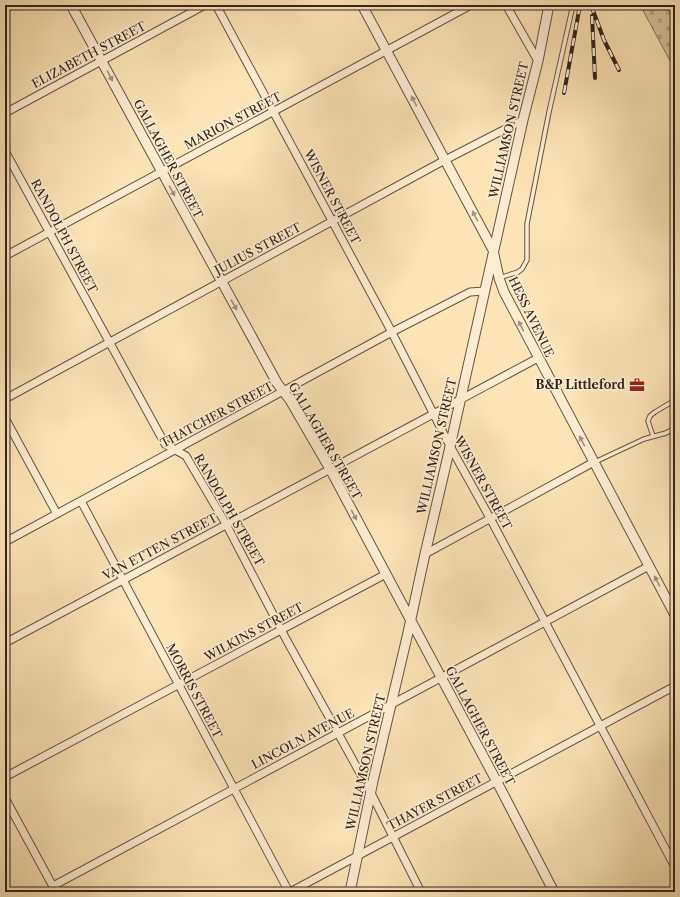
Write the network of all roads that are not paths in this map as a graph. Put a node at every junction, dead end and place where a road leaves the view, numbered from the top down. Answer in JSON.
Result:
{"nodes":[{"id":1,"x":71,"y":5,"type":"edge"},
{"id":2,"x":205,"y":5,"type":"edge"},
{"id":3,"x":216,"y":5,"type":"edge"},
{"id":4,"x":362,"y":5,"type":"edge"},
{"id":5,"x":471,"y":5,"type":"edge"},
{"id":6,"x":506,"y":5,"type":"edge"},
{"id":7,"x":549,"y":5,"type":"edge"},
{"id":8,"x":573,"y":5,"type":"edge"},
{"id":9,"x":386,"y":50,"type":"junction"},
{"id":10,"x":102,"y":60,"type":"junction"},
{"id":11,"x":538,"y":61,"type":"junction"},
{"id":12,"x":273,"y":111,"type":"junction"},
{"id":13,"x":5,"y":113,"type":"edge"},
{"id":14,"x":523,"y":120,"type":"junction"},
{"id":15,"x":5,"y":151,"type":"edge"},
{"id":16,"x":445,"y":160,"type":"junction"},
{"id":17,"x":161,"y":172,"type":"junction"},
{"id":18,"x":333,"y":222,"type":"junction"},
{"id":19,"x":49,"y":232,"type":"junction"},
{"id":20,"x":493,"y":250,"type":"junction"},
{"id":21,"x":5,"y":256,"type":"edge"},
{"id":22,"x":499,"y":278,"type":"junction"},
{"id":23,"x":221,"y":282,"type":"junction"},
{"id":24,"x":484,"y":291,"type":"junction"},
{"id":25,"x":392,"y":332,"type":"junction"},
{"id":26,"x":108,"y":343,"type":"junction"},
{"id":27,"x":538,"y":358,"type":"junction"},
{"id":28,"x":284,"y":391,"type":"junction"},
{"id":29,"x":5,"y":399,"type":"edge"},
{"id":30,"x":460,"y":399,"type":"junction"},
{"id":31,"x":675,"y":400,"type":"edge"},
{"id":32,"x":434,"y":414,"type":"junction"},
{"id":33,"x":5,"y":418,"type":"edge"},
{"id":34,"x":675,"y":428,"type":"edge"},
{"id":35,"x":653,"y":436,"type":"junction"},
{"id":36,"x":450,"y":446,"type":"junction"},
{"id":37,"x":176,"y":450,"type":"junction"},
{"id":38,"x":594,"y":462,"type":"junction"},
{"id":39,"x":330,"y":469,"type":"junction"},
{"id":40,"x":81,"y":501,"type":"junction"},
{"id":41,"x":57,"y":514,"type":"junction"},
{"id":42,"x":490,"y":518,"type":"junction"},
{"id":43,"x":226,"y":524,"type":"junction"},
{"id":44,"x":5,"y":542,"type":"edge"},
{"id":45,"x":425,"y":554,"type":"junction"},
{"id":46,"x":649,"y":566,"type":"junction"},
{"id":47,"x":386,"y":574,"type":"junction"},
{"id":48,"x":123,"y":580,"type":"junction"},
{"id":49,"x":675,"y":615,"type":"edge"},
{"id":50,"x":411,"y":620,"type":"junction"},
{"id":51,"x":545,"y":622,"type":"junction"},
{"id":52,"x":281,"y":630,"type":"junction"},
{"id":53,"x":5,"y":643,"type":"edge"},
{"id":54,"x":440,"y":678,"type":"junction"},
{"id":55,"x":179,"y":684,"type":"junction"},
{"id":56,"x":675,"y":686,"type":"edge"},
{"id":57,"x":391,"y":704,"type":"junction"},
{"id":58,"x":601,"y":726,"type":"junction"},
{"id":59,"x":338,"y":734,"type":"junction"},
{"id":60,"x":5,"y":777,"type":"edge"},
{"id":61,"x":497,"y":782,"type":"junction"},
{"id":62,"x":233,"y":789,"type":"junction"},
{"id":63,"x":371,"y":793,"type":"junction"},
{"id":64,"x":5,"y":798,"type":"edge"},
{"id":65,"x":8,"y":809,"type":"edge"},
{"id":66,"x":392,"y":838,"type":"junction"},
{"id":67,"x":358,"y":855,"type":"junction"},
{"id":68,"x":675,"y":867,"type":"edge"},
{"id":69,"x":55,"y":889,"type":"edge"},
{"id":70,"x":290,"y":892,"type":"edge"},
{"id":71,"x":350,"y":892,"type":"edge"},
{"id":72,"x":421,"y":892,"type":"edge"},
{"id":73,"x":554,"y":892,"type":"edge"}],
"edges":[{"from":1,"to":10,"type":"street","name":"GALLAGHER STREET"},
{"from":2,"to":10,"type":"street","name":"ELIZABETH STREET"},
{"from":3,"to":12,"type":"street","name":"WISNER STREET"},
{"from":4,"to":9,"type":"street","name":"HESS AVENUE"},
{"from":5,"to":9,"type":"street","name":"MARION STREET"},
{"from":6,"to":11,"type":"street"},
{"from":7,"to":11,"type":"street","name":"WILLIAMSON STREET"},
{"from":8,"to":22,"type":"lane"},
{"from":9,"to":12,"type":"street","name":"MARION STREET"},
{"from":16,"to":9,"type":"street","name":"HESS AVENUE","one_way":true},
{"from":10,"to":13,"type":"street","name":"ELIZABETH STREET"},
{"from":10,"to":17,"type":"street","name":"GALLAGHER STREET","one_way":true},
{"from":11,"to":14,"type":"street","name":"WILLIAMSON STREET"},
{"from":12,"to":17,"type":"street","name":"MARION STREET"},
{"from":12,"to":18,"type":"street","name":"WISNER STREET"},
{"from":14,"to":16,"type":"street","name":"JULIUS STREET"},
{"from":14,"to":20,"type":"street","name":"WILLIAMSON STREET"},
{"from":15,"to":19,"type":"street","name":"RANDOLPH STREET"},
{"from":16,"to":18,"type":"street","name":"JULIUS STREET"},
{"from":20,"to":16,"type":"street","name":"HESS AVENUE","one_way":true},
{"from":17,"to":19,"type":"street","name":"MARION STREET"},
{"from":17,"to":23,"type":"street","name":"GALLAGHER STREET","one_way":true},
{"from":18,"to":23,"type":"street","name":"JULIUS STREET"},
{"from":18,"to":25,"type":"street","name":"WISNER STREET"},
{"from":19,"to":21,"type":"street","name":"MARION STREET"},
{"from":19,"to":26,"type":"street","name":"RANDOLPH STREET"},
{"from":20,"to":22,"type":"street","name":"HESS AVENUE"},
{"from":20,"to":24,"type":"street","name":"WILLIAMSON STREET"},
{"from":27,"to":22,"type":"street","name":"HESS AVENUE","one_way":true},
{"from":23,"to":26,"type":"street","name":"JULIUS STREET"},
{"from":23,"to":28,"type":"street","name":"GALLAGHER STREET","one_way":true},
{"from":24,"to":25,"type":"street","name":"THATCHER STREET"},
{"from":24,"to":30,"type":"street","name":"WILLIAMSON STREET"},
{"from":25,"to":28,"type":"street","name":"THATCHER STREET"},
{"from":25,"to":32,"type":"street","name":"WISNER STREET"},
{"from":26,"to":29,"type":"street","name":"JULIUS STREET"},
{"from":26,"to":37,"type":"street","name":"RANDOLPH STREET"},
{"from":27,"to":30,"type":"street","name":"VAN ETTEN STREET"},
{"from":38,"to":27,"type":"street","name":"HESS AVENUE","one_way":true},
{"from":28,"to":37,"type":"street","name":"THATCHER STREET"},
{"from":28,"to":39,"type":"street","name":"GALLAGHER STREET"},
{"from":30,"to":32,"type":"street","name":"VAN ETTEN STREET"},
{"from":30,"to":36,"type":"street","name":"WILLIAMSON STREET"},
{"from":31,"to":35,"type":"lane"},
{"from":32,"to":36,"type":"street","name":"WISNER STREET"},
{"from":32,"to":39,"type":"street","name":"VAN ETTEN STREET"},
{"from":33,"to":41,"type":"street"},
{"from":34,"to":35,"type":"lane"},
{"from":35,"to":38,"type":"lane"},
{"from":36,"to":42,"type":"street","name":"WISNER STREET"},
{"from":36,"to":45,"type":"street","name":"WILLIAMSON STREET"},
{"from":37,"to":40,"type":"street","name":"THATCHER STREET"},
{"from":37,"to":43,"type":"street","name":"RANDOLPH STREET"},
{"from":38,"to":42,"type":"street"},
{"from":38,"to":46,"type":"street","name":"HESS AVENUE"},
{"from":39,"to":43,"type":"street","name":"VAN ETTEN STREET"},
{"from":39,"to":47,"type":"street","name":"GALLAGHER STREET","one_way":true},
{"from":40,"to":41,"type":"street","name":"THATCHER STREET"},
{"from":40,"to":48,"type":"street","name":"MORRIS STREET"},
{"from":41,"to":44,"type":"street","name":"THATCHER STREET"},
{"from":42,"to":45,"type":"street"},
{"from":42,"to":51,"type":"street","name":"WISNER STREET"},
{"from":43,"to":48,"type":"street","name":"VAN ETTEN STREET"},
{"from":43,"to":52,"type":"street","name":"RANDOLPH STREET"},
{"from":45,"to":50,"type":"street","name":"WILLIAMSON STREET"},
{"from":49,"to":46,"type":"street","name":"HESS AVENUE","one_way":true},
{"from":46,"to":51,"type":"street","name":"LINCOLN AVENUE"},
{"from":47,"to":50,"type":"street","name":"GALLAGHER STREET"},
{"from":47,"to":52,"type":"street","name":"WILKINS STREET"},
{"from":48,"to":53,"type":"street","name":"VAN ETTEN STREET"},
{"from":48,"to":55,"type":"street","name":"MORRIS STREET"},
{"from":50,"to":54,"type":"street","name":"GALLAGHER STREET"},
{"from":50,"to":57,"type":"street","name":"WILLIAMSON STREET"},
{"from":51,"to":54,"type":"street","name":"LINCOLN AVENUE"},
{"from":51,"to":58,"type":"street","name":"WISNER STREET"},
{"from":52,"to":55,"type":"street","name":"WILKINS STREET"},
{"from":52,"to":59,"type":"street","name":"RANDOLPH STREET"},
{"from":54,"to":57,"type":"street","name":"LINCOLN AVENUE"},
{"from":54,"to":61,"type":"street","name":"GALLAGHER STREET"},
{"from":55,"to":60,"type":"street","name":"WILKINS STREET"},
{"from":55,"to":62,"type":"street","name":"MORRIS STREET"},
{"from":56,"to":58,"type":"street","name":"THAYER STREET"},
{"from":57,"to":59,"type":"street","name":"LINCOLN AVENUE"},
{"from":57,"to":63,"type":"street","name":"WILLIAMSON STREET"},
{"from":58,"to":61,"type":"street","name":"THAYER STREET"},
{"from":58,"to":68,"type":"street","name":"WISNER STREET"},
{"from":59,"to":62,"type":"street","name":"LINCOLN AVENUE"},
{"from":59,"to":63,"type":"street","name":"RANDOLPH STREET"},
{"from":61,"to":66,"type":"street","name":"THAYER STREET"},
{"from":61,"to":73,"type":"street","name":"GALLAGHER STREET"},
{"from":62,"to":69,"type":"street","name":"LINCOLN AVENUE"},
{"from":62,"to":70,"type":"street","name":"MORRIS STREET"},
{"from":63,"to":66,"type":"street","name":"RANDOLPH STREET"},
{"from":63,"to":67,"type":"street","name":"WILLIAMSON STREET"},
{"from":64,"to":65,"type":"street"},
{"from":65,"to":69,"type":"street"},
{"from":66,"to":67,"type":"street","name":"THAYER STREET"},
{"from":66,"to":72,"type":"street","name":"RANDOLPH STREET"},
{"from":67,"to":70,"type":"street","name":"THAYER STREET"},
{"from":67,"to":71,"type":"street","name":"WILLIAMSON STREET"}]}
